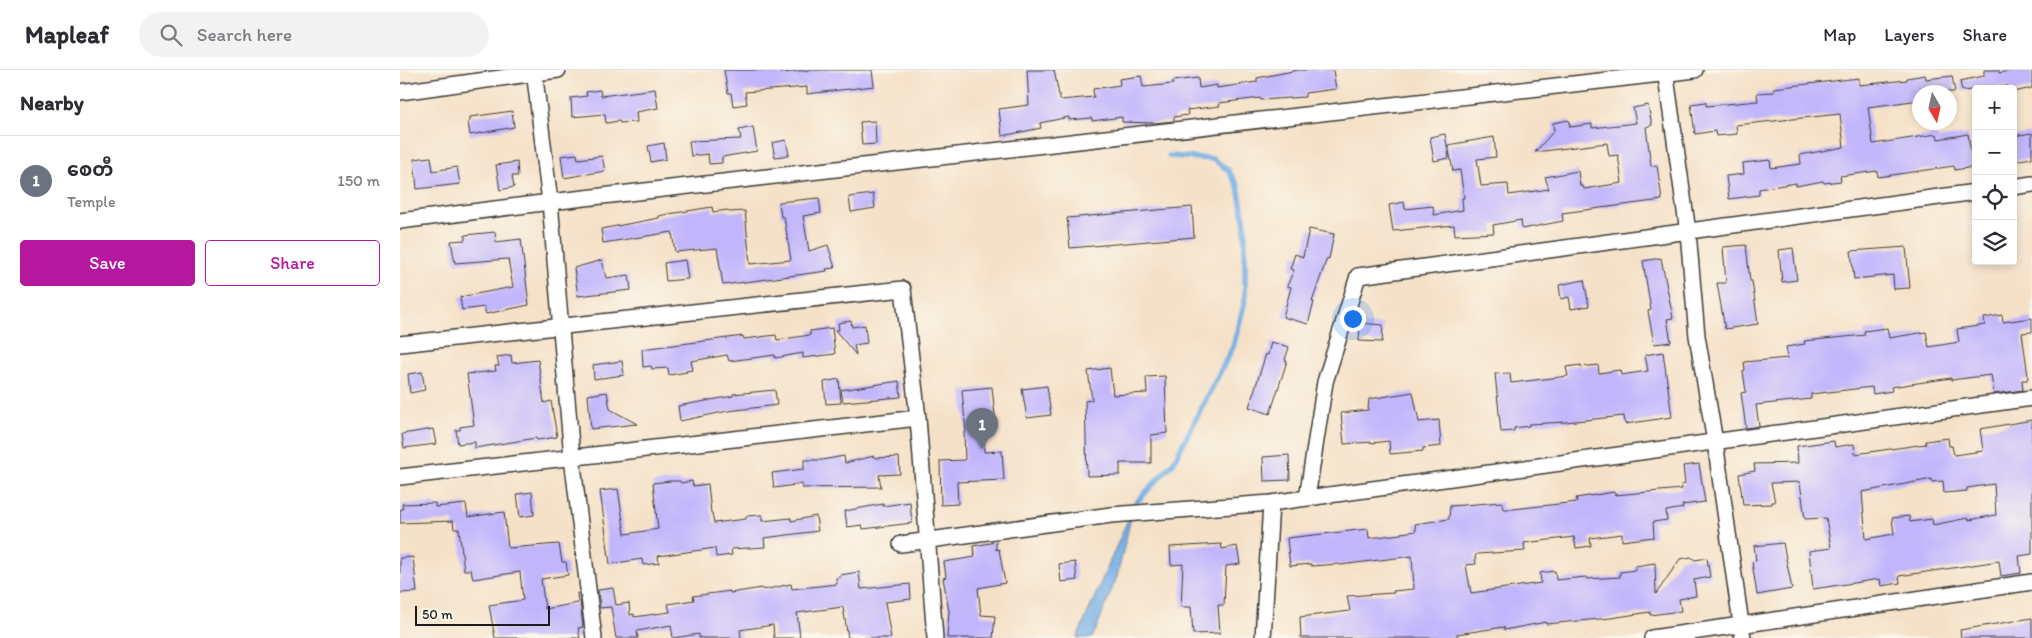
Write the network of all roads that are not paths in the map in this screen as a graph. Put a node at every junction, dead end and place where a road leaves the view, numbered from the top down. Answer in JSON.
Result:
{"nodes":[{"id":1,"x":558,"y":70,"type":"edge"},
{"id":2,"x":1695,"y":70,"type":"edge"},
{"id":3,"x":534,"y":72,"type":"edge"},
{"id":4,"x":1665,"y":72,"type":"edge"},
{"id":5,"x":400,"y":92,"type":"edge"},
{"id":6,"x":2032,"y":184,"type":"edge"},
{"id":7,"x":2017,"y":186,"type":"edge"},
{"id":8,"x":1972,"y":193,"type":"edge"},
{"id":9,"x":550,"y":202,"type":"junction"},
{"id":10,"x":400,"y":221,"type":"edge"},
{"id":11,"x":1688,"y":232,"type":"junction"},
{"id":12,"x":562,"y":325,"type":"junction"},
{"id":13,"x":400,"y":344,"type":"edge"},
{"id":14,"x":2032,"y":398,"type":"edge"},
{"id":15,"x":918,"y":418,"type":"junction"},
{"id":16,"x":1715,"y":442,"type":"junction"},
{"id":17,"x":572,"y":457,"type":"junction"},
{"id":18,"x":400,"y":477,"type":"edge"},
{"id":19,"x":1307,"y":498,"type":"junction"},
{"id":20,"x":1270,"y":503,"type":"junction"},
{"id":21,"x":927,"y":540,"type":"junction"},
{"id":22,"x":901,"y":544,"type":"dead end"},
{"id":23,"x":2032,"y":582,"type":"edge"},
{"id":24,"x":1742,"y":632,"type":"edge"},
{"id":25,"x":594,"y":638,"type":"edge"},
{"id":26,"x":935,"y":638,"type":"edge"},
{"id":27,"x":1263,"y":638,"type":"edge"},
{"id":28,"x":1652,"y":638,"type":"edge"}],
"edges":[{"from":1,"to":3,"type":"street"},
{"from":2,"to":4,"type":"street"},
{"from":3,"to":5,"type":"street"},
{"from":3,"to":9,"type":"street"},
{"from":4,"to":9,"type":"street"},
{"from":4,"to":11,"type":"street"},
{"from":6,"to":7,"type":"street"},
{"from":8,"to":11,"type":"street"},
{"from":9,"to":10,"type":"street"},
{"from":9,"to":12,"type":"street"},
{"from":11,"to":16,"type":"street"},
{"from":11,"to":19,"type":"street"},
{"from":12,"to":13,"type":"street"},
{"from":12,"to":15,"type":"street"},
{"from":12,"to":17,"type":"street"},
{"from":14,"to":16,"type":"street"},
{"from":15,"to":17,"type":"street"},
{"from":15,"to":21,"type":"street"},
{"from":16,"to":19,"type":"street"},
{"from":16,"to":24,"type":"street"},
{"from":17,"to":18,"type":"street"},
{"from":17,"to":25,"type":"street"},
{"from":19,"to":20,"type":"street"},
{"from":20,"to":21,"type":"street"},
{"from":20,"to":27,"type":"street"},
{"from":21,"to":22,"type":"street"},
{"from":21,"to":26,"type":"street"},
{"from":23,"to":24,"type":"street"},
{"from":24,"to":28,"type":"street"}]}
